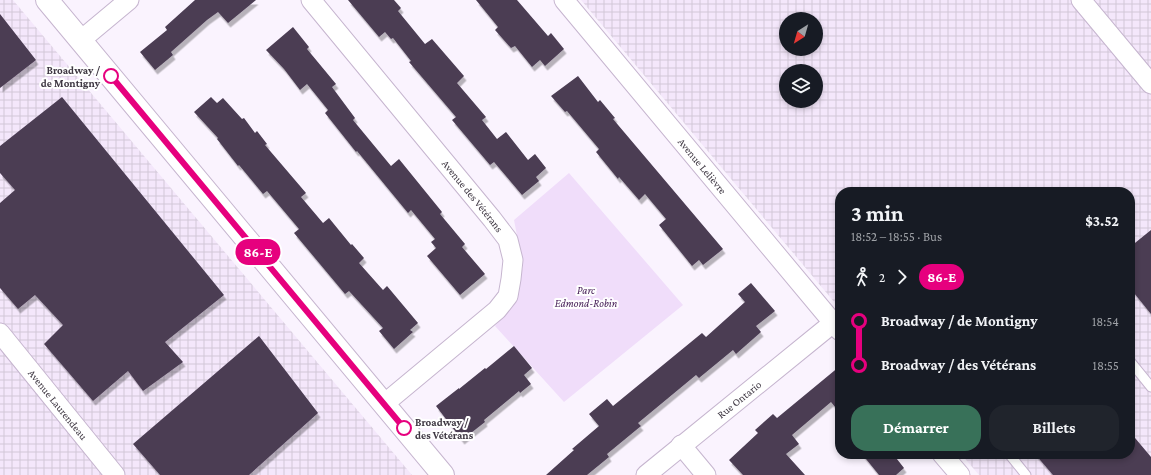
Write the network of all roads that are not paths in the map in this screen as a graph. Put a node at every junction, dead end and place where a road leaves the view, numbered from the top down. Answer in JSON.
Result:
{"nodes":[{"id":1,"x":47,"y":0,"type":"edge"},
{"id":2,"x":129,"y":0,"type":"edge"},
{"id":3,"x":311,"y":0,"type":"edge"},
{"id":4,"x":564,"y":0,"type":"edge"},
{"id":5,"x":1081,"y":0,"type":"edge"},
{"id":6,"x":81,"y":40,"type":"junction"},
{"id":7,"x":1151,"y":84,"type":"edge"},
{"id":8,"x":835,"y":326,"type":"edge"},
{"id":9,"x":835,"y":328,"type":"edge"},
{"id":10,"x":0,"y":333,"type":"edge"},
{"id":11,"x":1135,"y":367,"type":"edge"},
{"id":12,"x":1151,"y":387,"type":"edge"},
{"id":13,"x":384,"y":404,"type":"junction"},
{"id":14,"x":681,"y":445,"type":"junction"},
{"id":15,"x":946,"y":459,"type":"edge"},
{"id":16,"x":1013,"y":459,"type":"edge"},
{"id":17,"x":115,"y":475,"type":"edge"},
{"id":18,"x":443,"y":475,"type":"edge"},
{"id":19,"x":646,"y":475,"type":"edge"},
{"id":20,"x":706,"y":475,"type":"edge"},
{"id":21,"x":960,"y":475,"type":"edge"},
{"id":22,"x":1026,"y":475,"type":"edge"}],
"edges":[{"from":1,"to":6,"type":"street"},
{"from":2,"to":6,"type":"street"},
{"from":3,"to":13,"type":"street","name":"Avenue des Vétérans"},
{"from":4,"to":8,"type":"street","name":"Avenue Lelièvre"},
{"from":5,"to":7,"type":"street"},
{"from":6,"to":13,"type":"street"},
{"from":9,"to":14,"type":"street","name":"Rue Ontario"},
{"from":10,"to":17,"type":"street","name":"Avenue Laurendeau"},
{"from":11,"to":12,"type":"lane"},
{"from":13,"to":18,"type":"street"},
{"from":14,"to":19,"type":"street","name":"Rue Ontario"},
{"from":14,"to":20,"type":"street"},
{"from":15,"to":21,"type":"street"},
{"from":16,"to":22,"type":"lane"}]}
